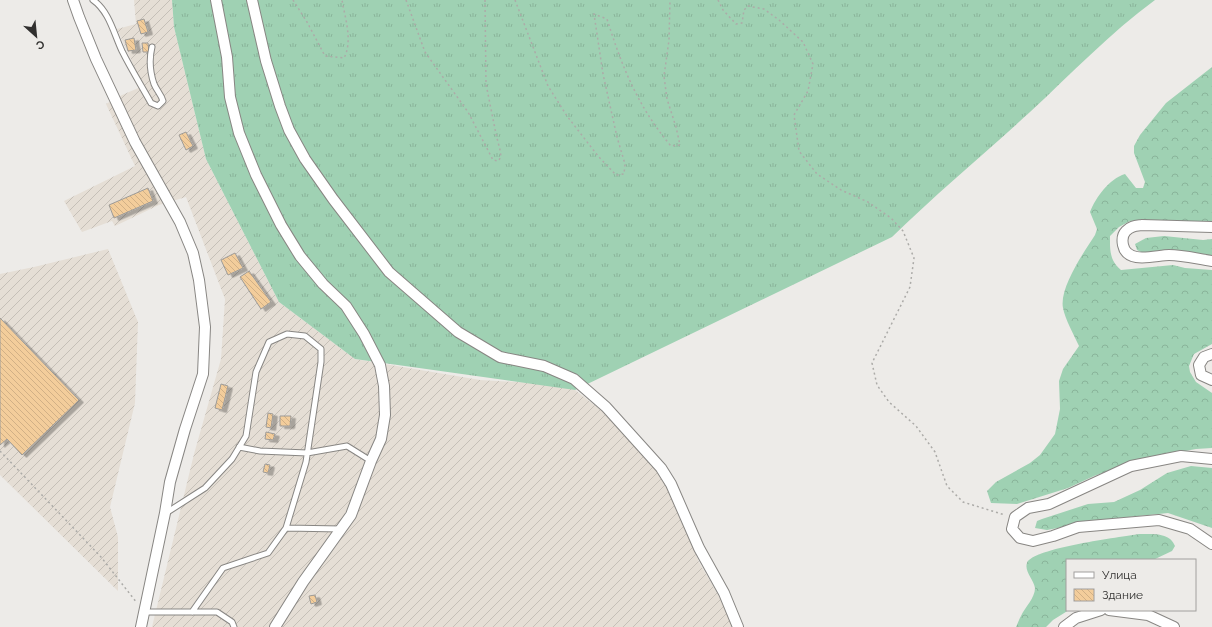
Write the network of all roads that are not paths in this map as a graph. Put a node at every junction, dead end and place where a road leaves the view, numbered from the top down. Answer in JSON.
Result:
{"nodes":[{"id":1,"x":73,"y":0,"type":"edge"},
{"id":2,"x":93,"y":0,"type":"edge"},
{"id":3,"x":216,"y":0,"type":"edge"},
{"id":4,"x":252,"y":0,"type":"edge"},
{"id":5,"x":152,"y":46,"type":"dead end"},
{"id":6,"x":1212,"y":227,"type":"edge"},
{"id":7,"x":1212,"y":261,"type":"edge"},
{"id":8,"x":1212,"y":354,"type":"edge"},
{"id":9,"x":1212,"y":380,"type":"edge"},
{"id":10,"x":239,"y":448,"type":"junction"},
{"id":11,"x":307,"y":453,"type":"junction"},
{"id":12,"x":1212,"y":459,"type":"edge"},
{"id":13,"x":371,"y":461,"type":"junction"},
{"id":14,"x":165,"y":514,"type":"junction"},
{"id":15,"x":286,"y":528,"type":"junction"},
{"id":16,"x":342,"y":529,"type":"junction"},
{"id":17,"x":1212,"y":544,"type":"edge"},
{"id":18,"x":1098,"y":611,"type":"edge"},
{"id":19,"x":1117,"y":611,"type":"edge"},
{"id":20,"x":144,"y":612,"type":"junction"},
{"id":21,"x":192,"y":612,"type":"junction"},
{"id":22,"x":141,"y":627,"type":"edge"},
{"id":23,"x":234,"y":627,"type":"edge"},
{"id":24,"x":275,"y":627,"type":"edge"},
{"id":25,"x":738,"y":627,"type":"edge"},
{"id":26,"x":1064,"y":627,"type":"edge"},
{"id":27,"x":1174,"y":627,"type":"edge"}],
"edges":[{"from":1,"to":14,"type":"street"},
{"from":2,"to":5,"type":"lane"},
{"from":3,"to":13,"type":"street"},
{"from":4,"to":25,"type":"street"},
{"from":6,"to":7,"type":"street"},
{"from":8,"to":9,"type":"street"},
{"from":10,"to":11,"type":"lane"},
{"from":10,"to":11,"type":"lane"},
{"from":10,"to":14,"type":"lane"},
{"from":11,"to":13,"type":"lane"},
{"from":11,"to":15,"type":"lane"},
{"from":12,"to":17,"type":"street"},
{"from":13,"to":16,"type":"street"},
{"from":14,"to":20,"type":"street"},
{"from":15,"to":16,"type":"lane"},
{"from":15,"to":21,"type":"lane"},
{"from":16,"to":24,"type":"street"},
{"from":18,"to":26,"type":"street"},
{"from":19,"to":27,"type":"street"},
{"from":20,"to":21,"type":"lane"},
{"from":20,"to":22,"type":"street"},
{"from":21,"to":23,"type":"lane"}]}
